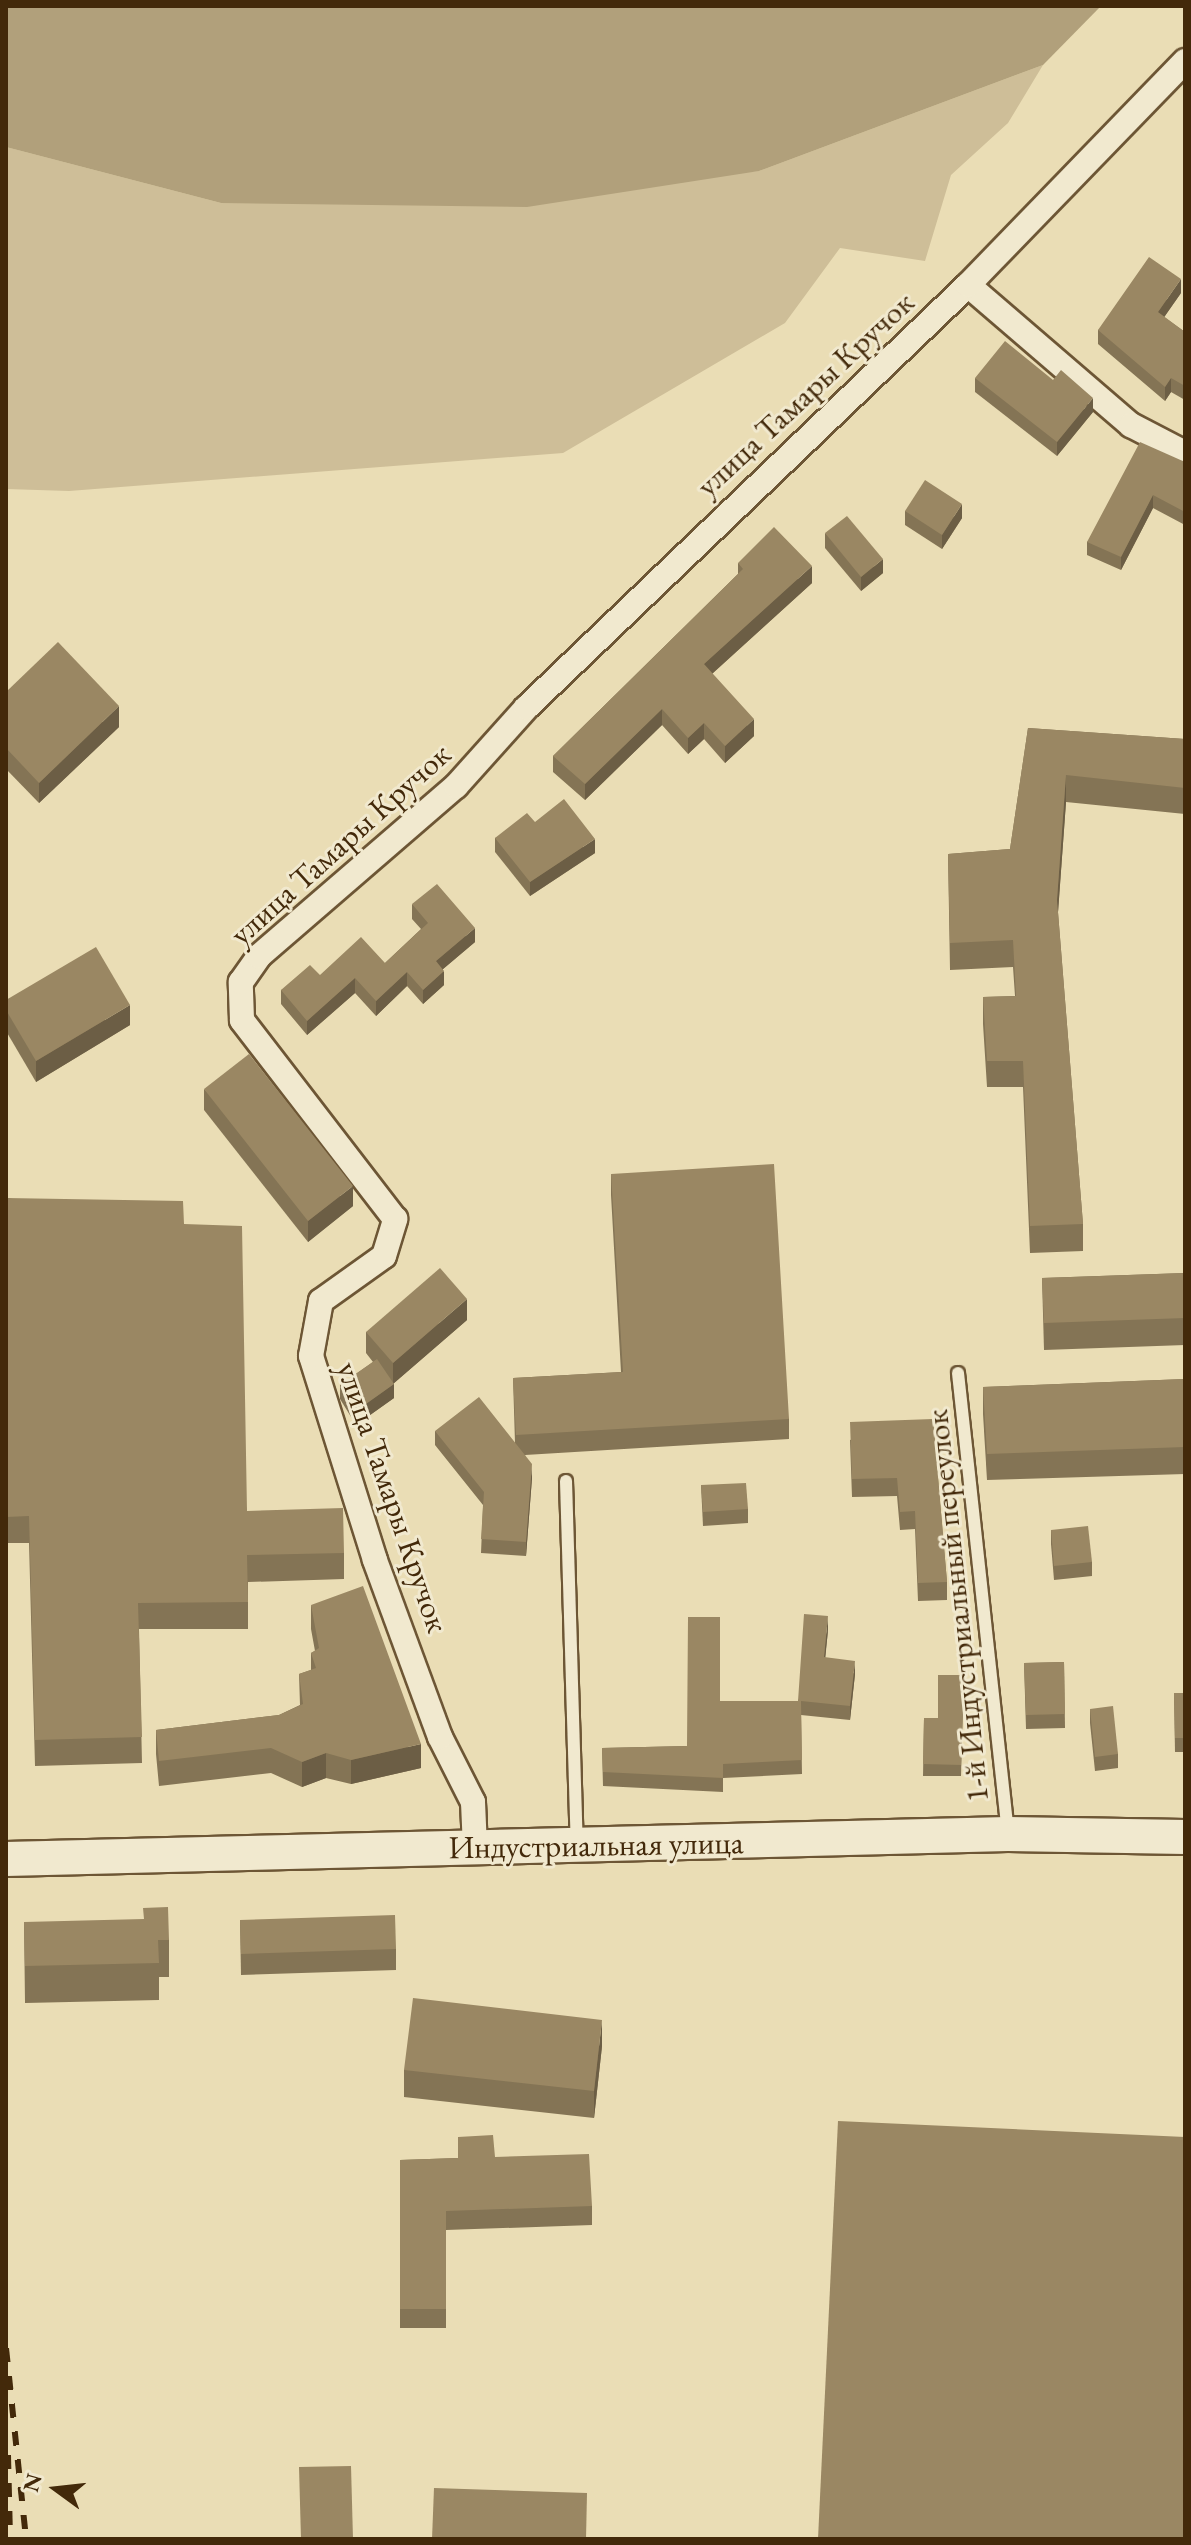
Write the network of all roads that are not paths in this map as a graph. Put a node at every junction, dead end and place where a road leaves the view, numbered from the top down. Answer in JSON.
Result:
{"nodes":[{"id":1,"x":1185,"y":61,"type":"edge"},
{"id":2,"x":968,"y":285,"type":"junction"},
{"id":3,"x":1185,"y":453,"type":"edge"},
{"id":4,"x":958,"y":1373,"type":"dead end"},
{"id":5,"x":566,"y":1481,"type":"dead end"},
{"id":6,"x":1008,"y":1834,"type":"junction"},
{"id":7,"x":1185,"y":1837,"type":"edge"},
{"id":8,"x":577,"y":1846,"type":"junction"},
{"id":9,"x":475,"y":1848,"type":"junction"},
{"id":10,"x":6,"y":1859,"type":"edge"}],
"edges":[{"from":1,"to":2,"type":"street","name":"улица Тамары Кручок"},
{"from":2,"to":3,"type":"street"},
{"from":2,"to":9,"type":"street","name":"улица Тамары Кручок"},
{"from":4,"to":6,"type":"lane","name":"1-й Индустриальный переулок"},
{"from":5,"to":8,"type":"lane"},
{"from":6,"to":7,"type":"main road","name":"Индустриальная улица"},
{"from":6,"to":8,"type":"main road","name":"Индустриальная улица"},
{"from":8,"to":9,"type":"main road","name":"Индустриальная улица"},
{"from":9,"to":10,"type":"main road","name":"Индустриальная улица"}]}
